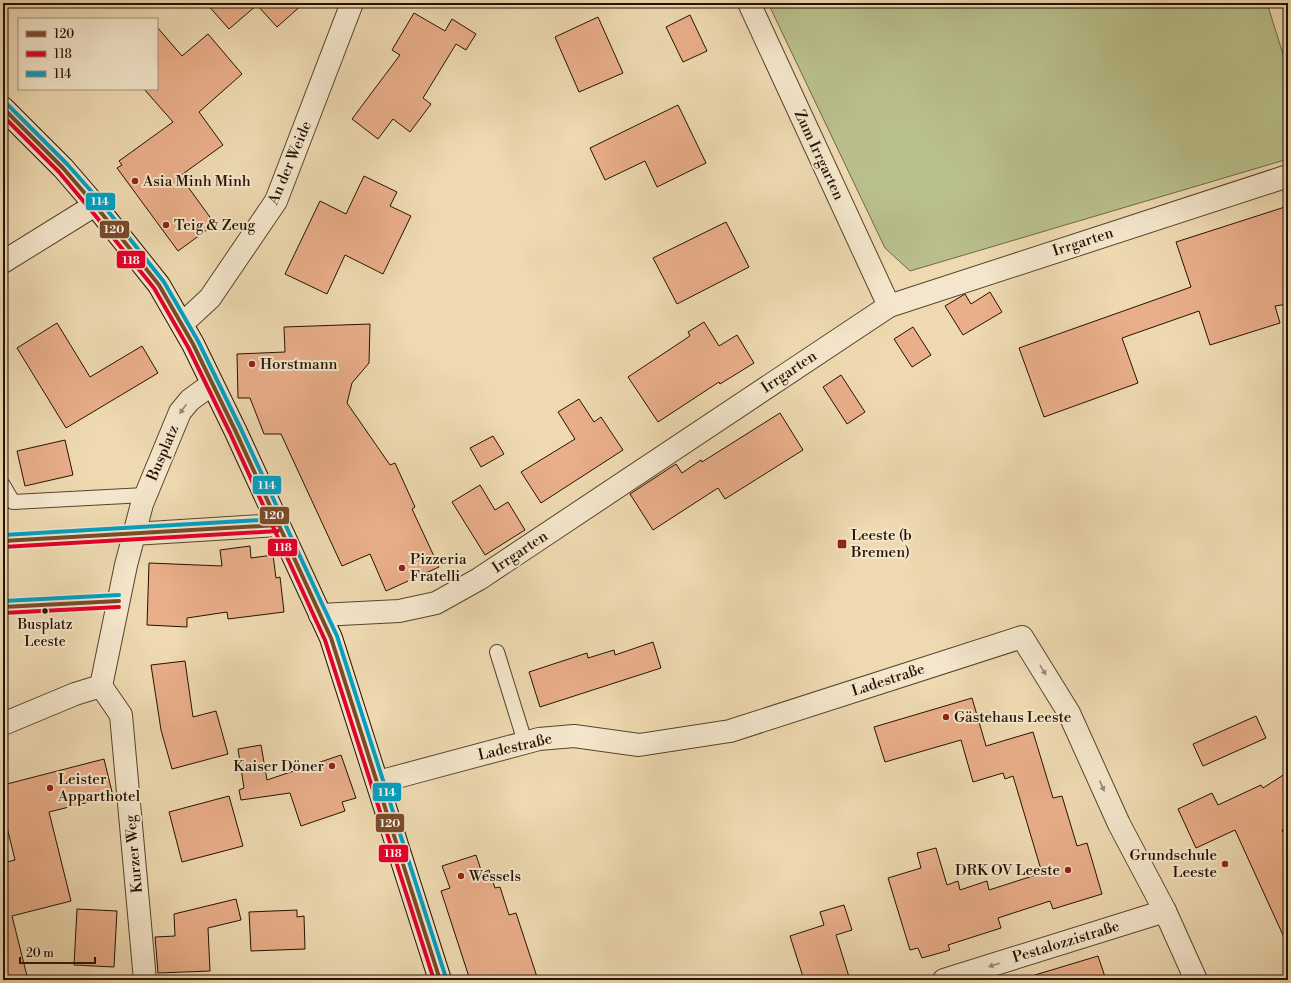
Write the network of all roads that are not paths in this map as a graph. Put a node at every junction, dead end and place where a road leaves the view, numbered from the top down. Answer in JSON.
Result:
{"nodes":[{"id":1,"x":352,"y":3,"type":"edge"},
{"id":2,"x":749,"y":3,"type":"edge"},
{"id":3,"x":3,"y":108,"type":"edge"},
{"id":4,"x":1288,"y":176,"type":"edge"},
{"id":5,"x":95,"y":205,"type":"junction"},
{"id":6,"x":3,"y":262,"type":"edge"},
{"id":7,"x":889,"y":306,"type":"junction"},
{"id":8,"x":182,"y":324,"type":"junction"},
{"id":9,"x":212,"y":384,"type":"junction"},
{"id":10,"x":3,"y":485,"type":"edge"},
{"id":11,"x":145,"y":495,"type":"junction"},
{"id":12,"x":278,"y":525,"type":"junction"},
{"id":13,"x":133,"y":534,"type":"junction"},
{"id":14,"x":3,"y":541,"type":"edge"},
{"id":15,"x":119,"y":601,"type":"junction"},
{"id":16,"x":3,"y":607,"type":"edge"},
{"id":17,"x":320,"y":615,"type":"junction"},
{"id":18,"x":497,"y":652,"type":"dead end"},
{"id":19,"x":101,"y":686,"type":"junction"},
{"id":20,"x":3,"y":724,"type":"edge"},
{"id":21,"x":525,"y":742,"type":"junction"},
{"id":22,"x":378,"y":782,"type":"junction"},
{"id":23,"x":1165,"y":912,"type":"junction"},
{"id":24,"x":145,"y":980,"type":"edge"},
{"id":25,"x":437,"y":980,"type":"edge"},
{"id":26,"x":944,"y":980,"type":"edge"},
{"id":27,"x":1196,"y":980,"type":"edge"}],
"edges":[{"from":1,"to":8,"type":"street","name":"An der Weide"},
{"from":2,"to":7,"type":"street","name":"Zum Irrgarten"},
{"from":3,"to":5,"type":"street"},
{"from":4,"to":7,"type":"street","name":"Irrgarten"},
{"from":5,"to":6,"type":"street"},
{"from":5,"to":8,"type":"street"},
{"from":7,"to":17,"type":"street","name":"Irrgarten"},
{"from":8,"to":9,"type":"street"},
{"from":9,"to":11,"type":"street","name":"Busplatz","one_way":true},
{"from":9,"to":12,"type":"street"},
{"from":10,"to":11,"type":"lane"},
{"from":11,"to":13,"type":"street","name":"Busplatz"},
{"from":12,"to":13,"type":"street"},
{"from":12,"to":17,"type":"street"},
{"from":13,"to":14,"type":"lane"},
{"from":13,"to":15,"type":"street","name":"Busplatz"},
{"from":15,"to":16,"type":"lane"},
{"from":15,"to":19,"type":"street","name":"Busplatz"},
{"from":17,"to":22,"type":"street"},
{"from":18,"to":21,"type":"lane"},
{"from":19,"to":20,"type":"street"},
{"from":19,"to":24,"type":"street","name":"Kurzer Weg"},
{"from":21,"to":22,"type":"street","name":"Ladestraße"},
{"from":21,"to":23,"type":"street","name":"Ladestraße","one_way":true},
{"from":22,"to":25,"type":"street"},
{"from":23,"to":26,"type":"street","name":"Pestalozzistraße","one_way":true},
{"from":23,"to":27,"type":"street","name":"Ladestraße"}]}
